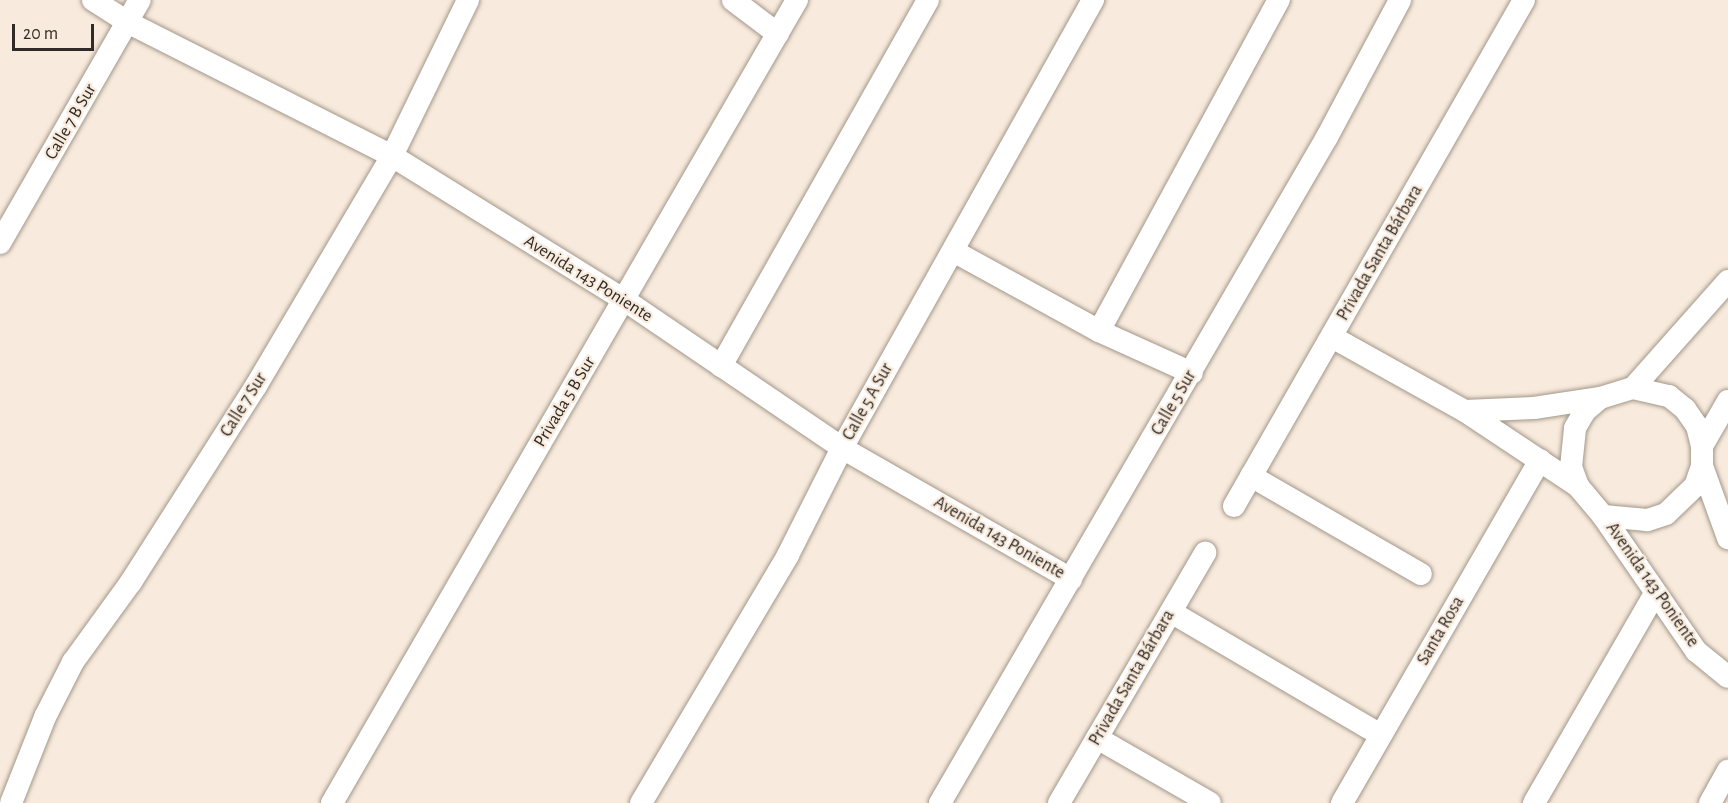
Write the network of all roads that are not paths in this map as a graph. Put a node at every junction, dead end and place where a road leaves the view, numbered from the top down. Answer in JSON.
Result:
{"nodes":[{"id":1,"x":93,"y":0,"type":"edge"},
{"id":2,"x":140,"y":0,"type":"edge"},
{"id":3,"x":468,"y":0,"type":"edge"},
{"id":4,"x":733,"y":0,"type":"edge"},
{"id":5,"x":797,"y":0,"type":"edge"},
{"id":6,"x":928,"y":0,"type":"edge"},
{"id":7,"x":1094,"y":0,"type":"edge"},
{"id":8,"x":1279,"y":0,"type":"edge"},
{"id":9,"x":1400,"y":0,"type":"edge"},
{"id":10,"x":1524,"y":0,"type":"edge"},
{"id":11,"x":129,"y":22,"type":"junction"},
{"id":12,"x":778,"y":33,"type":"junction"},
{"id":13,"x":392,"y":156,"type":"junction"},
{"id":14,"x":0,"y":243,"type":"edge"},
{"id":15,"x":953,"y":251,"type":"junction"},
{"id":16,"x":1728,"y":281,"type":"edge"},
{"id":17,"x":626,"y":302,"type":"junction"},
{"id":18,"x":1099,"y":331,"type":"junction"},
{"id":19,"x":1332,"y":337,"type":"junction"},
{"id":20,"x":721,"y":366,"type":"junction"},
{"id":21,"x":1192,"y":373,"type":"junction"},
{"id":22,"x":1633,"y":388,"type":"junction"},
{"id":23,"x":1600,"y":398,"type":"junction"},
{"id":24,"x":1728,"y":401,"type":"edge"},
{"id":25,"x":1465,"y":411,"type":"junction"},
{"id":26,"x":843,"y":448,"type":"junction"},
{"id":27,"x":1702,"y":456,"type":"junction"},
{"id":28,"x":1540,"y":460,"type":"junction"},
{"id":29,"x":1251,"y":476,"type":"junction"},
{"id":30,"x":1578,"y":486,"type":"junction"},
{"id":31,"x":1234,"y":506,"type":"dead end"},
{"id":32,"x":1603,"y":516,"type":"junction"},
{"id":33,"x":1728,"y":538,"type":"edge"},
{"id":34,"x":1205,"y":553,"type":"dead end"},
{"id":35,"x":1421,"y":574,"type":"dead end"},
{"id":36,"x":1071,"y":579,"type":"junction"},
{"id":37,"x":1655,"y":593,"type":"junction"},
{"id":38,"x":1171,"y":612,"type":"junction"},
{"id":39,"x":1728,"y":677,"type":"edge"},
{"id":40,"x":1381,"y":735,"type":"junction"},
{"id":41,"x":1097,"y":738,"type":"junction"},
{"id":42,"x":1728,"y":771,"type":"edge"},
{"id":43,"x":11,"y":803,"type":"edge"},
{"id":44,"x":332,"y":803,"type":"edge"},
{"id":45,"x":641,"y":803,"type":"edge"},
{"id":46,"x":940,"y":803,"type":"edge"},
{"id":47,"x":1059,"y":803,"type":"edge"},
{"id":48,"x":1210,"y":803,"type":"edge"},
{"id":49,"x":1342,"y":803,"type":"edge"},
{"id":50,"x":1534,"y":803,"type":"edge"},
{"id":51,"x":1710,"y":803,"type":"edge"}],
"edges":[{"from":1,"to":11,"type":"street","name":"Avenida 143 Poniente"},
{"from":2,"to":11,"type":"street","name":"Calle 7 B Sur"},
{"from":3,"to":13,"type":"street","name":"Calle 7 Sur"},
{"from":4,"to":12,"type":"street"},
{"from":5,"to":12,"type":"street","name":"Privada 5 B Sur"},
{"from":6,"to":20,"type":"street"},
{"from":7,"to":15,"type":"street","name":"Calle 5 A Sur"},
{"from":8,"to":18,"type":"street"},
{"from":9,"to":21,"type":"street","name":"Calle 5 Sur"},
{"from":10,"to":19,"type":"street","name":"Privada Santa Bárbara"},
{"from":11,"to":13,"type":"street","name":"Avenida 143 Poniente"},
{"from":11,"to":14,"type":"street","name":"Calle 7 B Sur"},
{"from":12,"to":17,"type":"street","name":"Privada 5 B Sur"},
{"from":13,"to":17,"type":"street","name":"Avenida 143 Poniente"},
{"from":13,"to":43,"type":"street","name":"Calle 7 Sur"},
{"from":15,"to":18,"type":"street"},
{"from":15,"to":26,"type":"street","name":"Calle 5 A Sur"},
{"from":16,"to":22,"type":"street"},
{"from":17,"to":20,"type":"street","name":"Avenida 143 Poniente"},
{"from":17,"to":44,"type":"street","name":"Privada 5 B Sur"},
{"from":18,"to":21,"type":"street"},
{"from":19,"to":25,"type":"street"},
{"from":19,"to":29,"type":"street","name":"Privada Santa Bárbara"},
{"from":20,"to":26,"type":"street","name":"Avenida 143 Poniente"},
{"from":21,"to":36,"type":"street","name":"Calle 5 Sur"},
{"from":22,"to":23,"type":"street"},
{"from":22,"to":27,"type":"street"},
{"from":23,"to":25,"type":"street"},
{"from":23,"to":30,"type":"street"},
{"from":24,"to":27,"type":"street"},
{"from":25,"to":28,"type":"street"},
{"from":26,"to":36,"type":"street","name":"Avenida 143 Poniente"},
{"from":26,"to":45,"type":"street","name":"Calle 5 A Sur"},
{"from":27,"to":32,"type":"street"},
{"from":27,"to":33,"type":"street"},
{"from":28,"to":30,"type":"street"},
{"from":28,"to":40,"type":"street","name":"Santa Rosa"},
{"from":29,"to":31,"type":"street","name":"Privada Santa Bárbara"},
{"from":29,"to":35,"type":"street"},
{"from":30,"to":32,"type":"street"},
{"from":32,"to":37,"type":"street","name":"Avenida 143 Poniente"},
{"from":34,"to":38,"type":"street","name":"Privada Santa Bárbara"},
{"from":36,"to":46,"type":"street","name":"Calle 5 Sur"},
{"from":37,"to":39,"type":"street","name":"Avenida 143 Poniente"},
{"from":37,"to":50,"type":"street"},
{"from":38,"to":40,"type":"street"},
{"from":38,"to":41,"type":"street","name":"Privada Santa Bárbara"},
{"from":40,"to":49,"type":"street","name":"Santa Rosa"},
{"from":41,"to":47,"type":"street","name":"Privada Santa Bárbara"},
{"from":41,"to":48,"type":"street"},
{"from":42,"to":51,"type":"street"}]}
